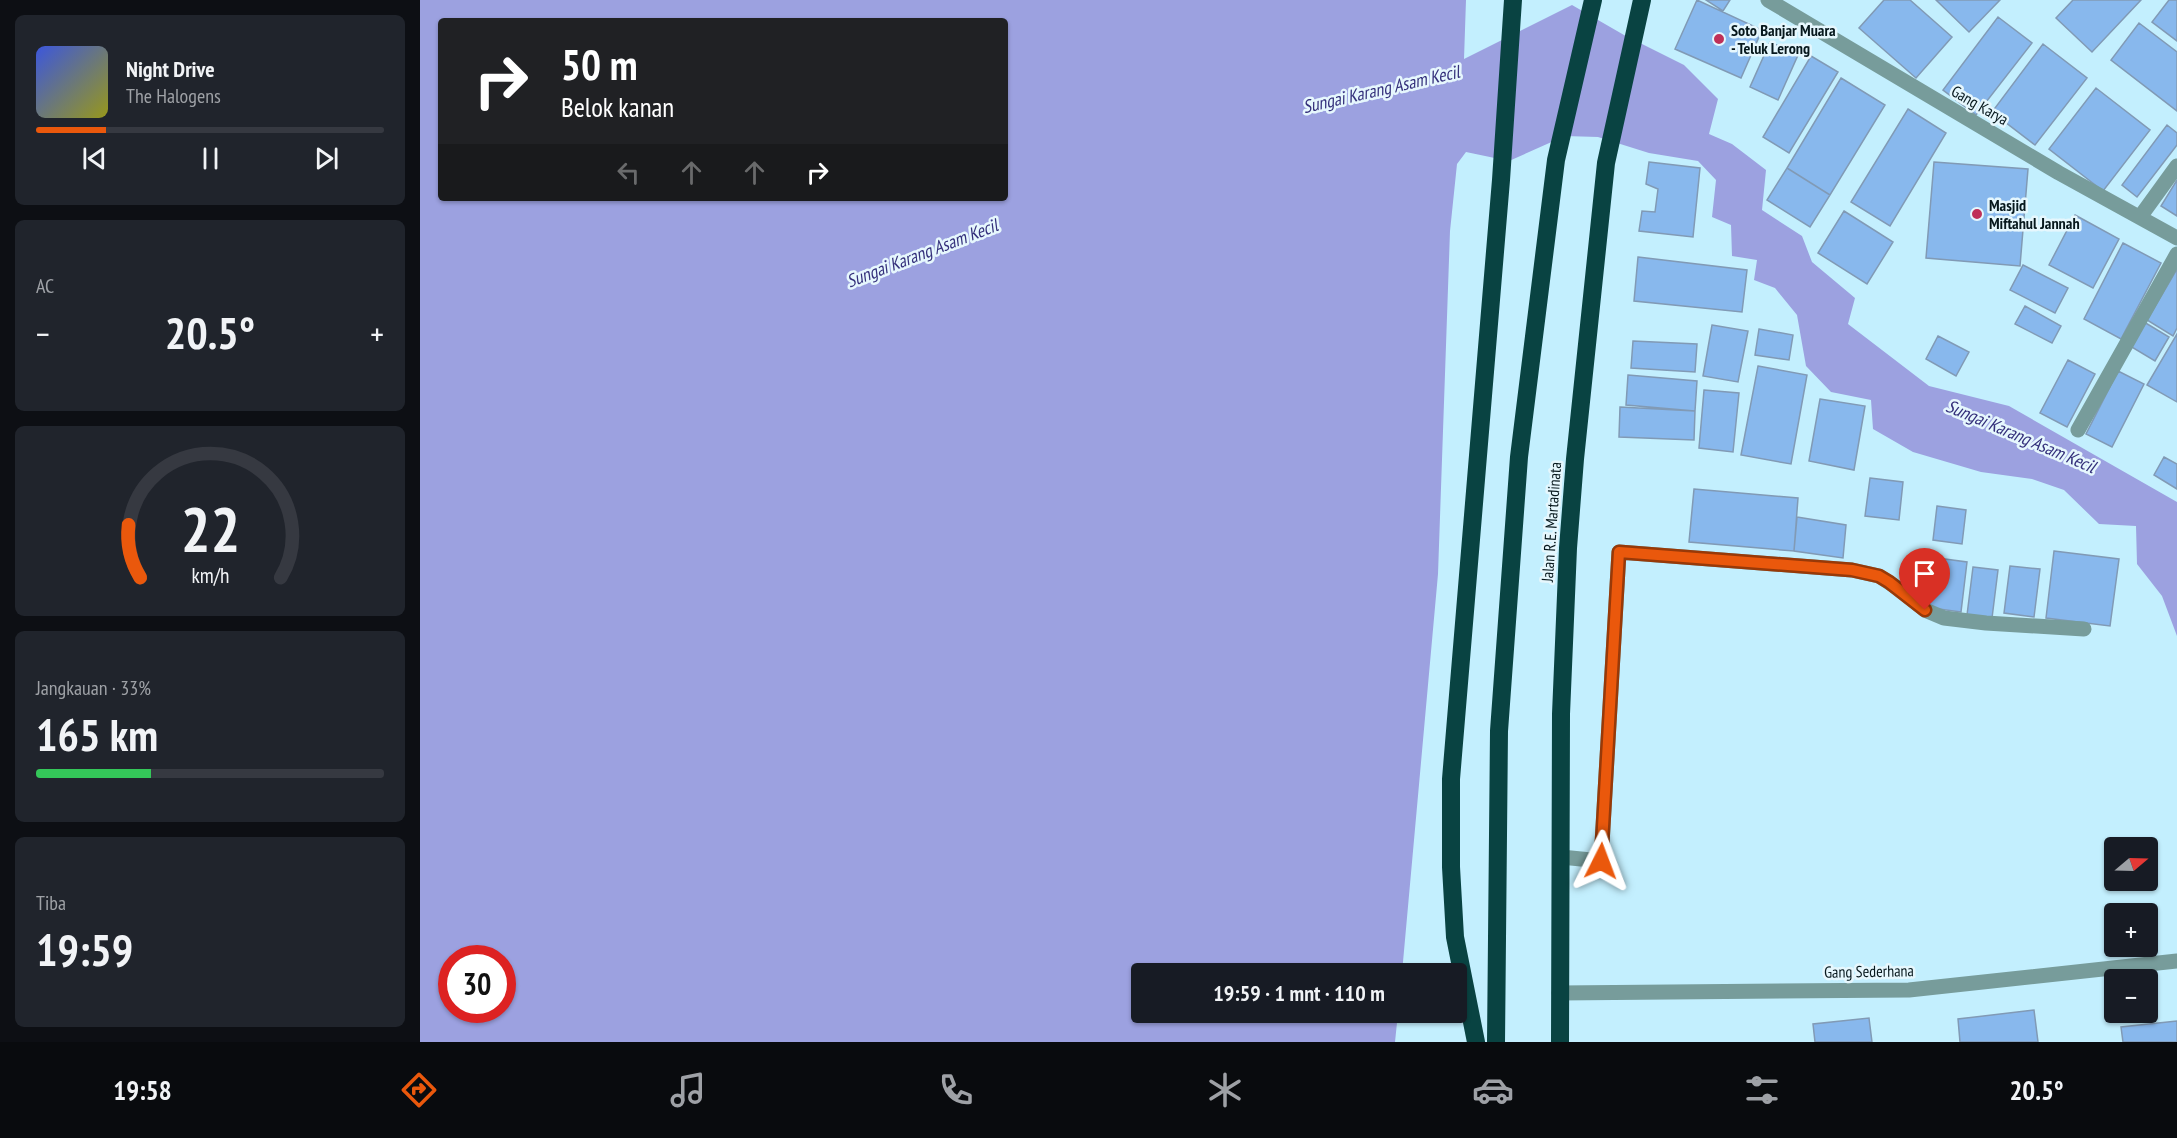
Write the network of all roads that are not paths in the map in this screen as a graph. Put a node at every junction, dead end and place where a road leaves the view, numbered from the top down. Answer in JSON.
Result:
{"nodes":[{"id":1,"x":1513,"y":0,"type":"edge"},
{"id":2,"x":1593,"y":0,"type":"edge"},
{"id":3,"x":1768,"y":0,"type":"edge"},
{"id":4,"x":1641,"y":5,"type":"edge"},
{"id":5,"x":2177,"y":166,"type":"edge"},
{"id":6,"x":2140,"y":217,"type":"junction"},
{"id":7,"x":2177,"y":238,"type":"edge"},
{"id":8,"x":2177,"y":254,"type":"edge"},
{"id":9,"x":2078,"y":430,"type":"dead end"},
{"id":10,"x":2084,"y":629,"type":"dead end"},
{"id":11,"x":1561,"y":857,"type":"junction"},
{"id":12,"x":2177,"y":961,"type":"edge"},
{"id":13,"x":1559,"y":993,"type":"junction"},
{"id":14,"x":1476,"y":1042,"type":"edge"},
{"id":15,"x":1496,"y":1042,"type":"edge"},
{"id":16,"x":1560,"y":1042,"type":"edge"}],
"edges":[{"from":1,"to":14,"type":"highway"},
{"from":2,"to":15,"type":"highway"},
{"from":3,"to":6,"type":"street","name":"Gang Karya"},
{"from":4,"to":11,"type":"highway","name":"Jalan R.E. Martadinata"},
{"from":5,"to":6,"type":"street"},
{"from":6,"to":7,"type":"street","name":"Gang Karya"},
{"from":8,"to":9,"type":"street"},
{"from":10,"to":11,"type":"street"},
{"from":11,"to":13,"type":"highway","name":"Jalan R.E. Martadinata"},
{"from":12,"to":13,"type":"street","name":"Gang Sederhana"},
{"from":13,"to":16,"type":"highway","name":"Jalan R.E. Martadinata"}]}
